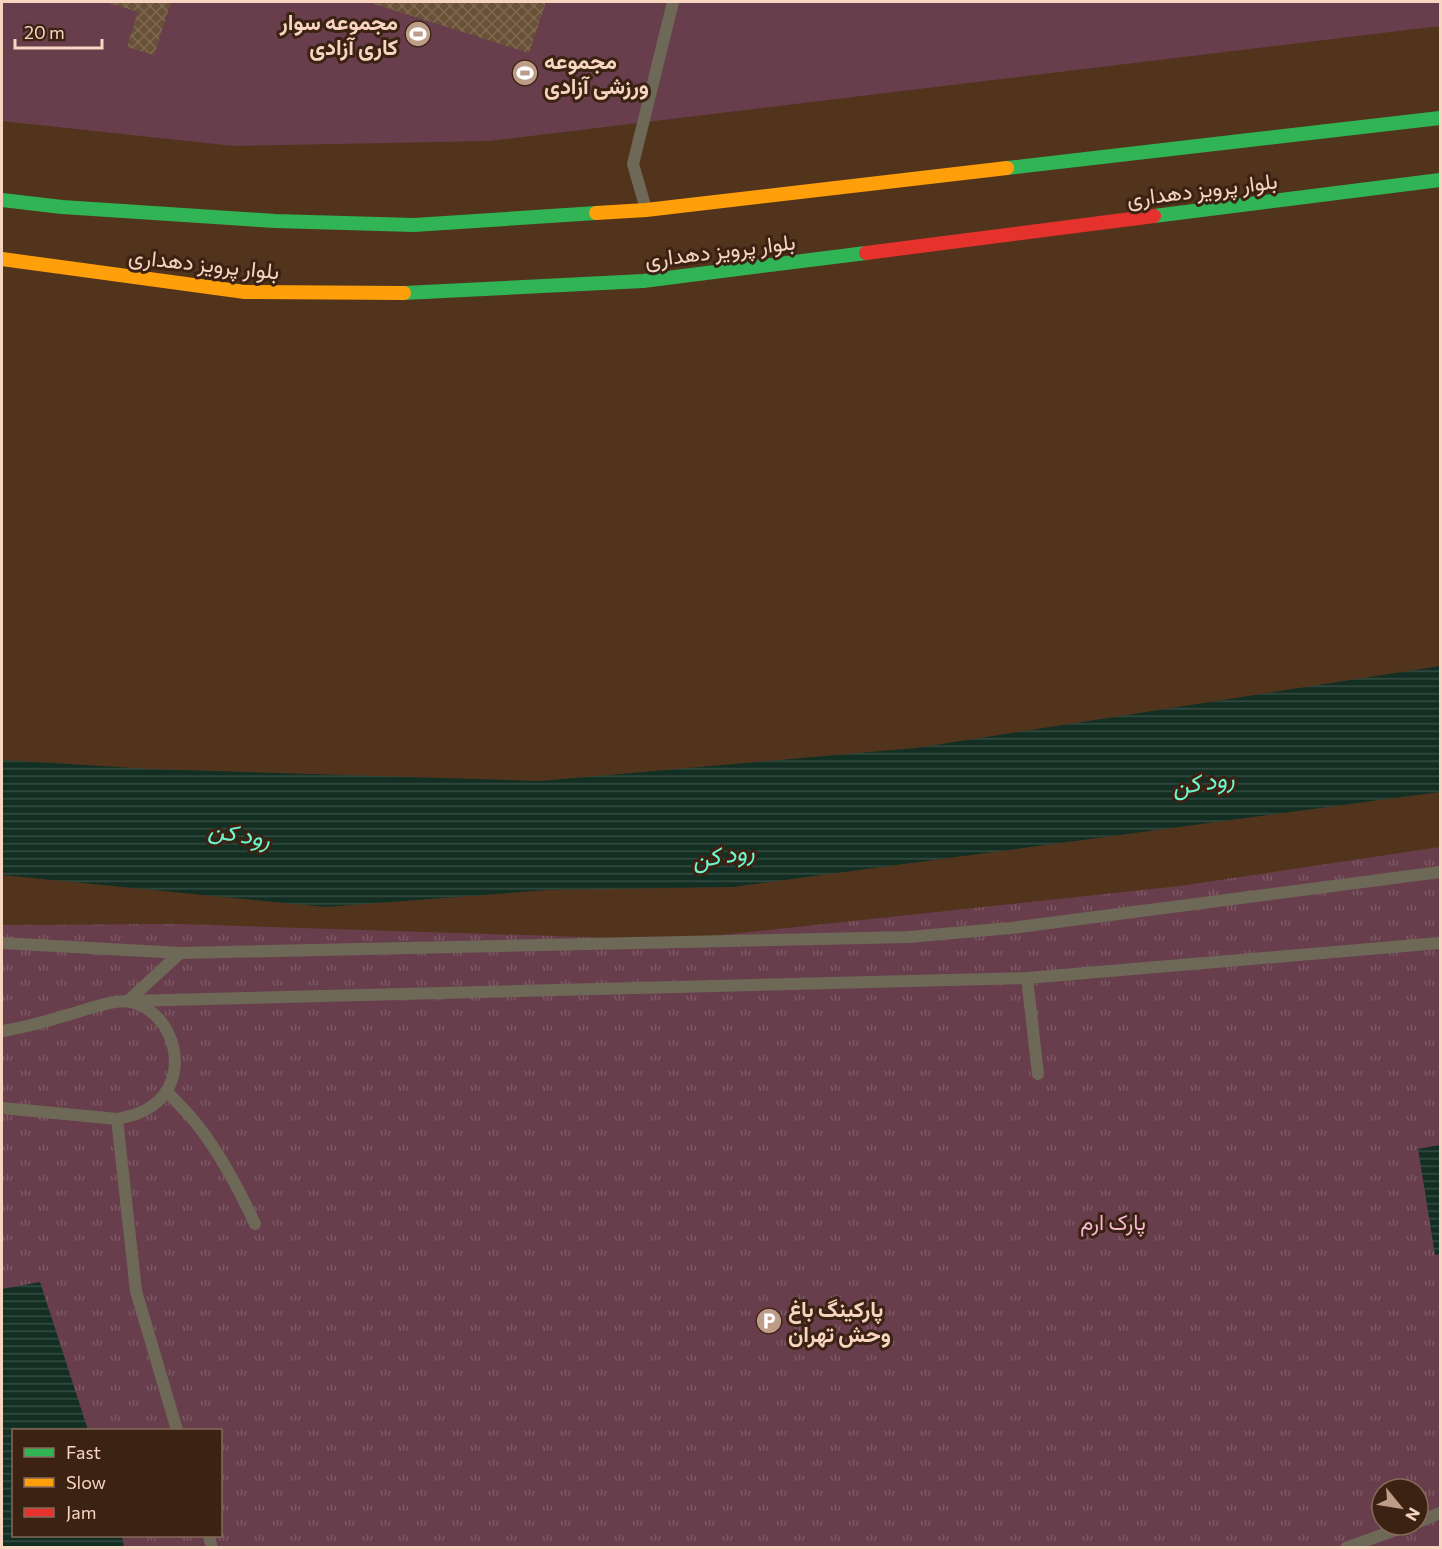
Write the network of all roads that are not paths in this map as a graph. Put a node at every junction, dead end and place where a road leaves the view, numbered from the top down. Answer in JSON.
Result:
{"nodes":[{"id":1,"x":673,"y":2,"type":"edge"},
{"id":2,"x":1440,"y":118,"type":"edge"},
{"id":3,"x":1440,"y":180,"type":"edge"},
{"id":4,"x":2,"y":200,"type":"edge"},
{"id":5,"x":646,"y":210,"type":"junction"},
{"id":6,"x":2,"y":259,"type":"edge"},
{"id":7,"x":1440,"y":872,"type":"edge"},
{"id":8,"x":2,"y":943,"type":"edge"},
{"id":9,"x":1440,"y":943,"type":"edge"},
{"id":10,"x":180,"y":953,"type":"junction"},
{"id":11,"x":1027,"y":978,"type":"junction"},
{"id":12,"x":128,"y":1001,"type":"junction"},
{"id":13,"x":2,"y":1031,"type":"edge"},
{"id":14,"x":1038,"y":1074,"type":"dead end"},
{"id":15,"x":166,"y":1091,"type":"junction"},
{"id":16,"x":2,"y":1108,"type":"edge"},
{"id":17,"x":117,"y":1119,"type":"junction"},
{"id":18,"x":255,"y":1224,"type":"dead end"},
{"id":19,"x":176,"y":1429,"type":"edge"},
{"id":20,"x":1376,"y":1537,"type":"edge"},
{"id":21,"x":1346,"y":1548,"type":"edge"}],
"edges":[{"from":1,"to":5,"type":"lane"},
{"from":2,"to":5,"type":"main road","name":"بلوار پرویز دهداری"},
{"from":3,"to":6,"type":"main road","name":"بلوار پرویز دهداری"},
{"from":4,"to":5,"type":"main road","name":"بلوار پرویز دهداری"},
{"from":7,"to":10,"type":"lane"},
{"from":8,"to":10,"type":"lane"},
{"from":9,"to":11,"type":"lane"},
{"from":10,"to":12,"type":"lane"},
{"from":11,"to":12,"type":"lane"},
{"from":11,"to":14,"type":"lane"},
{"from":12,"to":13,"type":"lane"},
{"from":12,"to":15,"type":"lane"},
{"from":15,"to":17,"type":"lane"},
{"from":15,"to":18,"type":"lane"},
{"from":16,"to":17,"type":"lane"},
{"from":17,"to":19,"type":"lane"},
{"from":20,"to":21,"type":"lane"}]}
